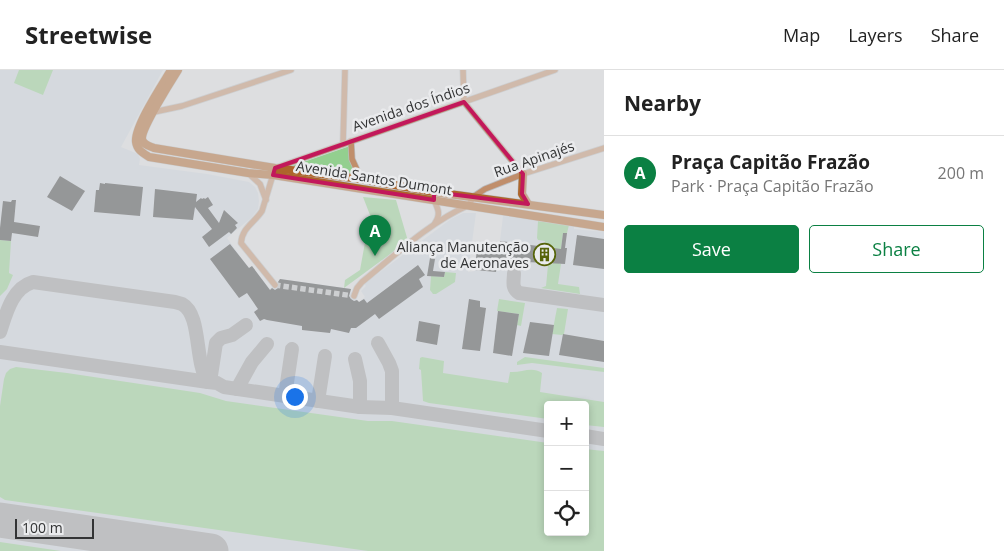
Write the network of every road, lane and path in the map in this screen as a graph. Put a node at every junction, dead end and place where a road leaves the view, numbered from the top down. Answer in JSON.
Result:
{"nodes":[{"id":1,"x":170,"y":70,"type":"edge"},
{"id":2,"x":178,"y":70,"type":"edge"},
{"id":3,"x":345,"y":70,"type":"edge"},
{"id":4,"x":463,"y":70,"type":"edge"},
{"id":5,"x":555,"y":70,"type":"edge"},
{"id":6,"x":287,"y":71,"type":"edge"},
{"id":7,"x":464,"y":102,"type":"junction"},
{"id":8,"x":151,"y":110,"type":"junction"},
{"id":9,"x":351,"y":141,"type":"junction"},
{"id":10,"x":343,"y":144,"type":"junction"},
{"id":11,"x":604,"y":148,"type":"edge"},
{"id":12,"x":144,"y":149,"type":"junction"},
{"id":13,"x":169,"y":150,"type":"junction"},
{"id":14,"x":167,"y":160,"type":"junction"},
{"id":15,"x":228,"y":160,"type":"junction"},
{"id":16,"x":226,"y":170,"type":"junction"},
{"id":17,"x":274,"y":171,"type":"junction"},
{"id":18,"x":248,"y":173,"type":"junction"},
{"id":19,"x":523,"y":174,"type":"junction"},
{"id":20,"x":361,"y":179,"type":"junction"},
{"id":21,"x":434,"y":196,"type":"junction"},
{"id":22,"x":473,"y":196,"type":"junction"},
{"id":23,"x":266,"y":200,"type":"junction"},
{"id":24,"x":528,"y":204,"type":"junction"},
{"id":25,"x":469,"y":205,"type":"junction"},
{"id":26,"x":604,"y":215,"type":"edge"},
{"id":27,"x":434,"y":225,"type":"junction"},
{"id":28,"x":604,"y":227,"type":"edge"},
{"id":29,"x":275,"y":285,"type":"tunnel mouth"},
{"id":30,"x":354,"y":296,"type":"dead end"}],
"edges":[{"from":1,"to":8,"type":"main road"},
{"from":2,"to":8,"type":"main road"},
{"from":3,"to":10,"type":"street"},
{"from":4,"to":7,"type":"street"},
{"from":5,"to":7,"type":"street","name":"Avenida dos Índios"},
{"from":6,"to":8,"type":"street"},
{"from":7,"to":9,"type":"street","name":"Avenida dos Índios"},
{"from":7,"to":19,"type":"street"},
{"from":8,"to":12,"type":"main road"},
{"from":9,"to":10,"type":"street","name":"Avenida dos Índios"},
{"from":9,"to":20,"type":"street"},
{"from":10,"to":17,"type":"street","name":"Avenida dos Índios"},
{"from":11,"to":19,"type":"street","name":"Rua Apinajés"},
{"from":12,"to":13,"type":"main road","name":"Avenida Santos Dumont"},
{"from":12,"to":14,"type":"main road","name":"Avenida Santos Dumont"},
{"from":13,"to":14,"type":"main road"},
{"from":13,"to":15,"type":"main road","name":"Avenida Santos Dumont"},
{"from":14,"to":16,"type":"main road","name":"Avenida Santos Dumont"},
{"from":15,"to":16,"type":"main road"},
{"from":15,"to":17,"type":"main road","name":"Avenida Santos Dumont"},
{"from":16,"to":18,"type":"main road","name":"Avenida Santos Dumont"},
{"from":17,"to":18,"type":"main road","name":"Avenida Santos Dumont"},
{"from":17,"to":20,"type":"main road","name":"Avenida Santos Dumont"},
{"from":17,"to":21,"type":"main road","name":"Avenida Santos Dumont"},
{"from":17,"to":23,"type":"street"},
{"from":18,"to":23,"type":"street"},
{"from":19,"to":22,"type":"street","name":"Rua Apinajés"},
{"from":19,"to":24,"type":"main road"},
{"from":20,"to":21,"type":"main road","name":"Avenida Santos Dumont"},
{"from":21,"to":22,"type":"main road","name":"Avenida Santos Dumont"},
{"from":21,"to":25,"type":"main road","name":"Avenida Santos Dumont"},
{"from":21,"to":27,"type":"street"},
{"from":22,"to":24,"type":"main road","name":"Avenida Santos Dumont"},
{"from":22,"to":25,"type":"street"},
{"from":23,"to":29,"type":"street"},
{"from":24,"to":26,"type":"main road","name":"Avenida Santos Dumont"},
{"from":25,"to":27,"type":"street"},
{"from":25,"to":28,"type":"main road","name":"Avenida Santos Dumont"},
{"from":27,"to":30,"type":"street"}]}
